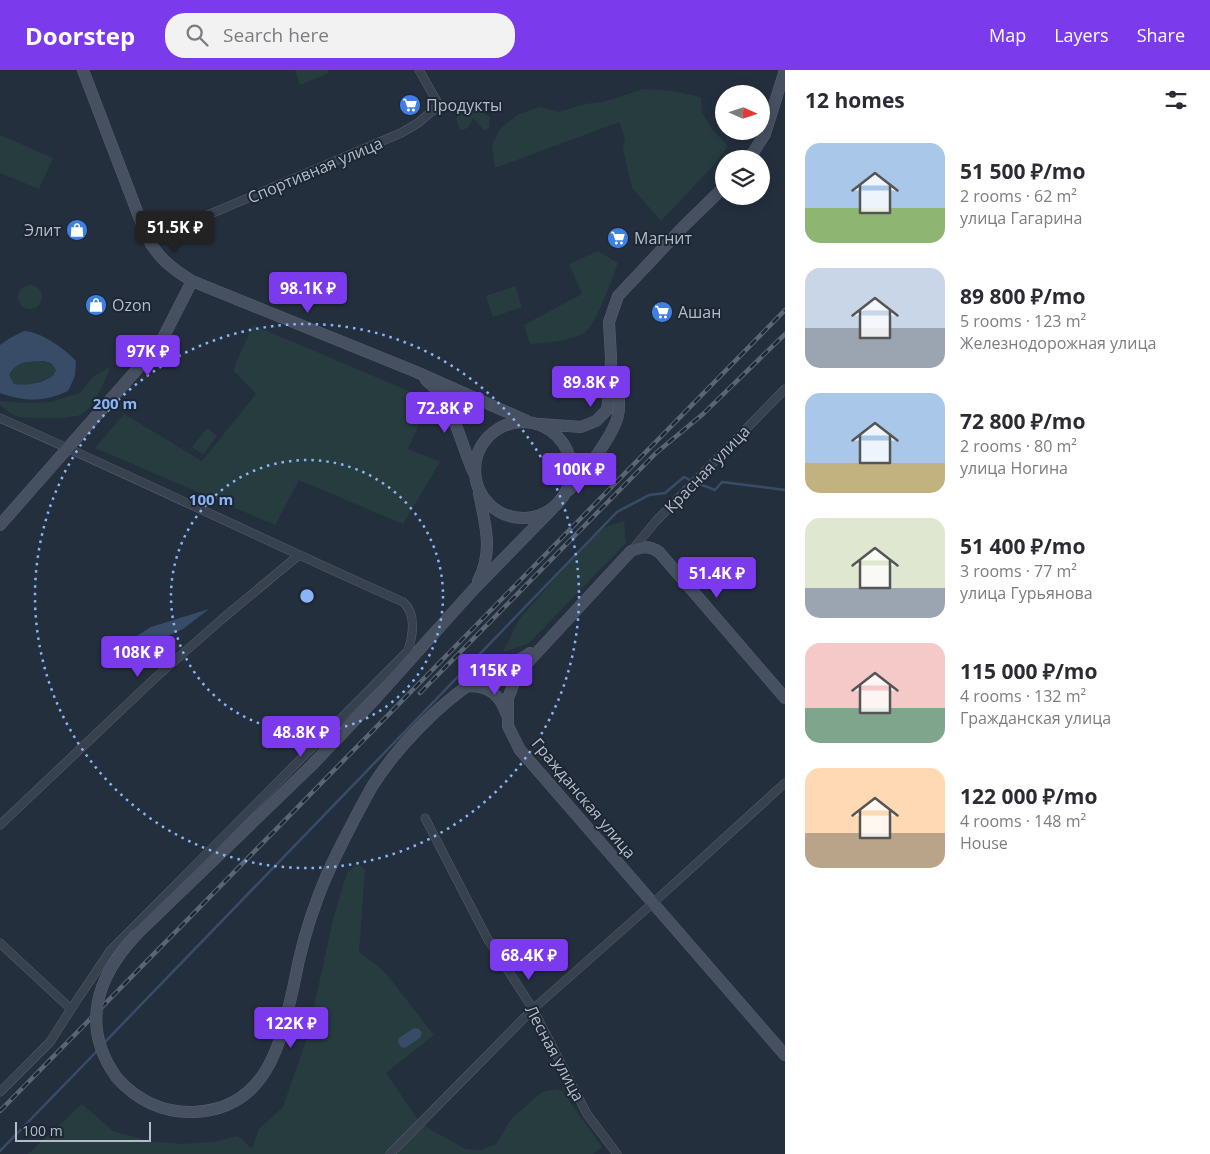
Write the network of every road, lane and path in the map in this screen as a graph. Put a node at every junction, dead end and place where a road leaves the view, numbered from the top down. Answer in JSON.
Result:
{"nodes":[{"id":1,"x":83,"y":70,"type":"edge"},
{"id":2,"x":419,"y":70,"type":"edge"},
{"id":3,"x":784,"y":70,"type":"edge"},
{"id":4,"x":755,"y":150,"type":"edge"},
{"id":5,"x":715,"y":196,"type":"edge"},
{"id":6,"x":146,"y":235,"type":"junction"},
{"id":7,"x":192,"y":281,"type":"junction"},
{"id":8,"x":611,"y":358,"type":"junction"},
{"id":9,"x":414,"y":371,"type":"junction"},
{"id":10,"x":785,"y":389,"type":"edge"},
{"id":11,"x":0,"y":418,"type":"edge"},
{"id":12,"x":526,"y":422,"type":"junction"},
{"id":13,"x":540,"y":424,"type":"junction"},
{"id":14,"x":68,"y":447,"type":"junction"},
{"id":15,"x":475,"y":475,"type":"junction"},
{"id":16,"x":479,"y":490,"type":"junction"},
{"id":17,"x":563,"y":497,"type":"junction"},
{"id":18,"x":552,"y":509,"type":"junction"},
{"id":19,"x":0,"y":525,"type":"edge"},
{"id":20,"x":631,"y":552,"type":"junction"},
{"id":21,"x":299,"y":556,"type":"junction"},
{"id":22,"x":473,"y":590,"type":"junction"},
{"id":23,"x":544,"y":643,"type":"junction"},
{"id":24,"x":469,"y":686,"type":"junction"},
{"id":25,"x":785,"y":698,"type":"edge"},
{"id":26,"x":508,"y":721,"type":"junction"},
{"id":27,"x":785,"y":783,"type":"edge"},
{"id":28,"x":425,"y":818,"type":"dead end"},
{"id":29,"x":0,"y":826,"type":"edge"},
{"id":30,"x":654,"y":903,"type":"junction"},
{"id":31,"x":0,"y":943,"type":"edge"},
{"id":32,"x":71,"y":1009,"type":"junction"},
{"id":33,"x":533,"y":1009,"type":"junction"},
{"id":34,"x":785,"y":1054,"type":"edge"},
{"id":35,"x":0,"y":1092,"type":"edge"},
{"id":36,"x":390,"y":1154,"type":"edge"},
{"id":37,"x":617,"y":1154,"type":"edge"}],
"edges":[{"from":1,"to":6,"type":"street"},
{"from":2,"to":6,"type":"street","name":"Спортивная улица"},
{"from":3,"to":4,"type":"street"},
{"from":5,"to":8,"type":"street"},
{"from":6,"to":7,"type":"street"},
{"from":7,"to":9,"type":"street"},
{"from":7,"to":14,"type":"street"},
{"from":8,"to":13,"type":"street"},
{"from":8,"to":17,"type":"street"},
{"from":9,"to":12,"type":"street"},
{"from":9,"to":15,"type":"street"},
{"from":10,"to":20,"type":"street","name":"Красная улица"},
{"from":11,"to":14,"type":"street"},
{"from":12,"to":13,"type":"street"},
{"from":12,"to":15,"type":"street"},
{"from":13,"to":17,"type":"street"},
{"from":14,"to":19,"type":"street"},
{"from":14,"to":21,"type":"street"},
{"from":15,"to":16,"type":"street"},
{"from":16,"to":18,"type":"street"},
{"from":16,"to":22,"type":"street"},
{"from":17,"to":18,"type":"street"},
{"from":18,"to":22,"type":"street"},
{"from":20,"to":23,"type":"street","name":"Гражданская улица"},
{"from":20,"to":25,"type":"street"},
{"from":21,"to":29,"type":"street"},
{"from":21,"to":32,"type":"street"},
{"from":22,"to":24,"type":"street","bridge":true},
{"from":23,"to":24,"type":"street"},
{"from":23,"to":26,"type":"street","name":"Гражданская улица"},
{"from":24,"to":26,"type":"street"},
{"from":26,"to":30,"type":"street","name":"Гражданская улица"},
{"from":27,"to":30,"type":"street"},
{"from":28,"to":33,"type":"street","name":"Лесная улица"},
{"from":30,"to":33,"type":"street"},
{"from":30,"to":34,"type":"street","name":"Гражданская улица"},
{"from":31,"to":32,"type":"street"},
{"from":32,"to":35,"type":"street"},
{"from":33,"to":36,"type":"street"},
{"from":33,"to":37,"type":"street","name":"Лесная улица"}]}
